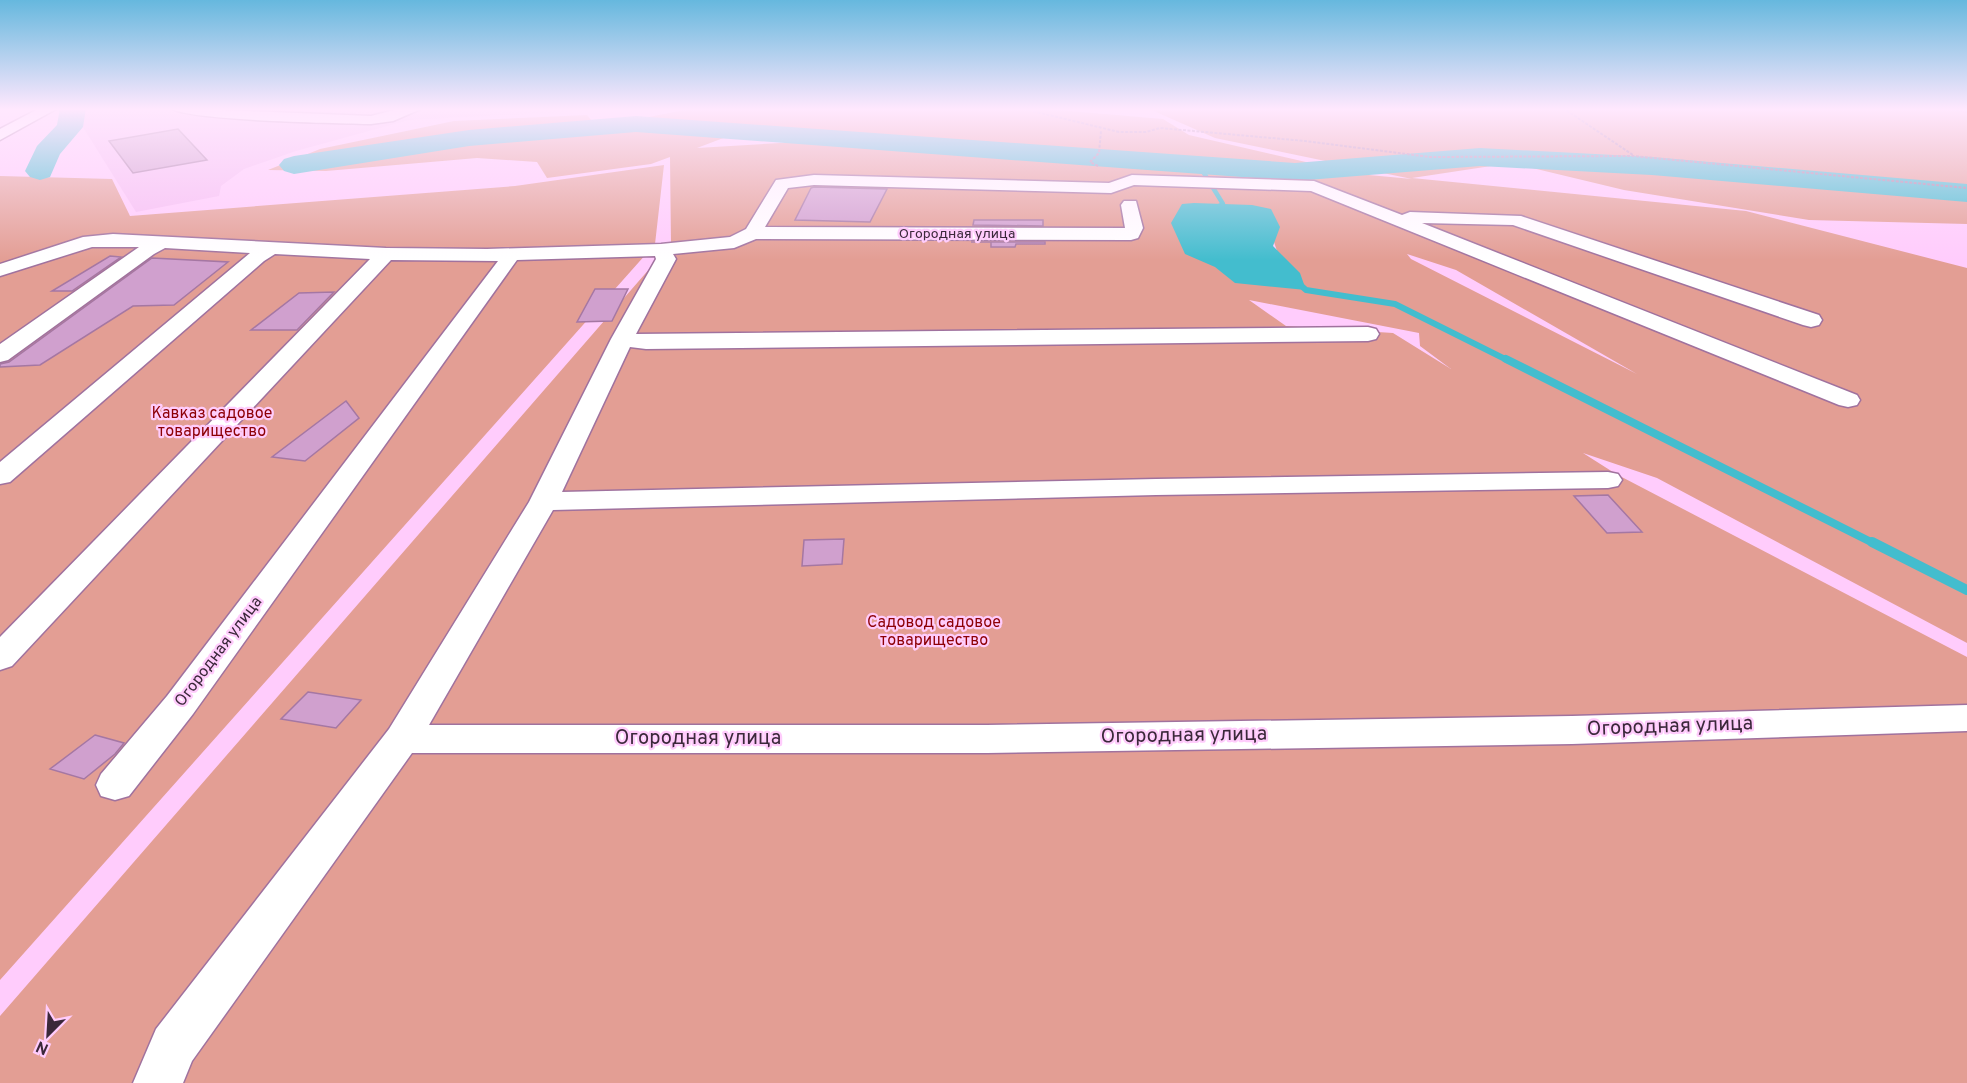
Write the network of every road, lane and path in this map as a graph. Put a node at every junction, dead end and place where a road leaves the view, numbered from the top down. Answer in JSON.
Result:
{"nodes":[{"id":1,"x":1657,"y":159,"type":"edge"},
{"id":2,"x":1967,"y":188,"type":"edge"},
{"id":3,"x":1130,"y":205,"type":"dead end"},
{"id":4,"x":1389,"y":216,"type":"junction"},
{"id":5,"x":753,"y":233,"type":"junction"},
{"id":6,"x":163,"y":242,"type":"junction"},
{"id":7,"x":270,"y":249,"type":"junction"},
{"id":8,"x":661,"y":250,"type":"junction"},
{"id":9,"x":386,"y":254,"type":"junction"},
{"id":10,"x":508,"y":255,"type":"junction"},
{"id":11,"x":0,"y":270,"type":"edge"},
{"id":12,"x":1811,"y":320,"type":"dead end"},
{"id":13,"x":1368,"y":334,"type":"dead end"},
{"id":14,"x":622,"y":339,"type":"junction"},
{"id":15,"x":0,"y":355,"type":"edge"},
{"id":16,"x":1848,"y":400,"type":"dead end"},
{"id":17,"x":0,"y":476,"type":"edge"},
{"id":18,"x":1608,"y":480,"type":"dead end"},
{"id":19,"x":543,"y":502,"type":"junction"},
{"id":20,"x":0,"y":658,"type":"edge"},
{"id":21,"x":1967,"y":718,"type":"edge"},
{"id":22,"x":402,"y":739,"type":"junction"},
{"id":23,"x":115,"y":785,"type":"dead end"},
{"id":24,"x":158,"y":1083,"type":"edge"}],
"edges":[{"from":1,"to":2,"type":"path"},
{"from":3,"to":5,"type":"street","name":"Огородная улица"},
{"from":4,"to":5,"type":"street"},
{"from":4,"to":12,"type":"street"},
{"from":4,"to":16,"type":"street"},
{"from":5,"to":8,"type":"street","name":"Огородная улица"},
{"from":6,"to":7,"type":"street","name":"Огородная улица"},
{"from":6,"to":11,"type":"street","name":"Огородная улица"},
{"from":6,"to":15,"type":"street"},
{"from":7,"to":9,"type":"street","name":"Огородная улица"},
{"from":7,"to":17,"type":"street"},
{"from":8,"to":10,"type":"street","name":"Огородная улица"},
{"from":8,"to":14,"type":"street"},
{"from":9,"to":10,"type":"street","name":"Огородная улица"},
{"from":9,"to":20,"type":"street"},
{"from":10,"to":23,"type":"street","name":"Огородная улица"},
{"from":13,"to":14,"type":"street"},
{"from":14,"to":19,"type":"street"},
{"from":18,"to":19,"type":"street"},
{"from":19,"to":22,"type":"street"},
{"from":21,"to":22,"type":"street","name":"Огородная улица"},
{"from":22,"to":24,"type":"street"}]}
